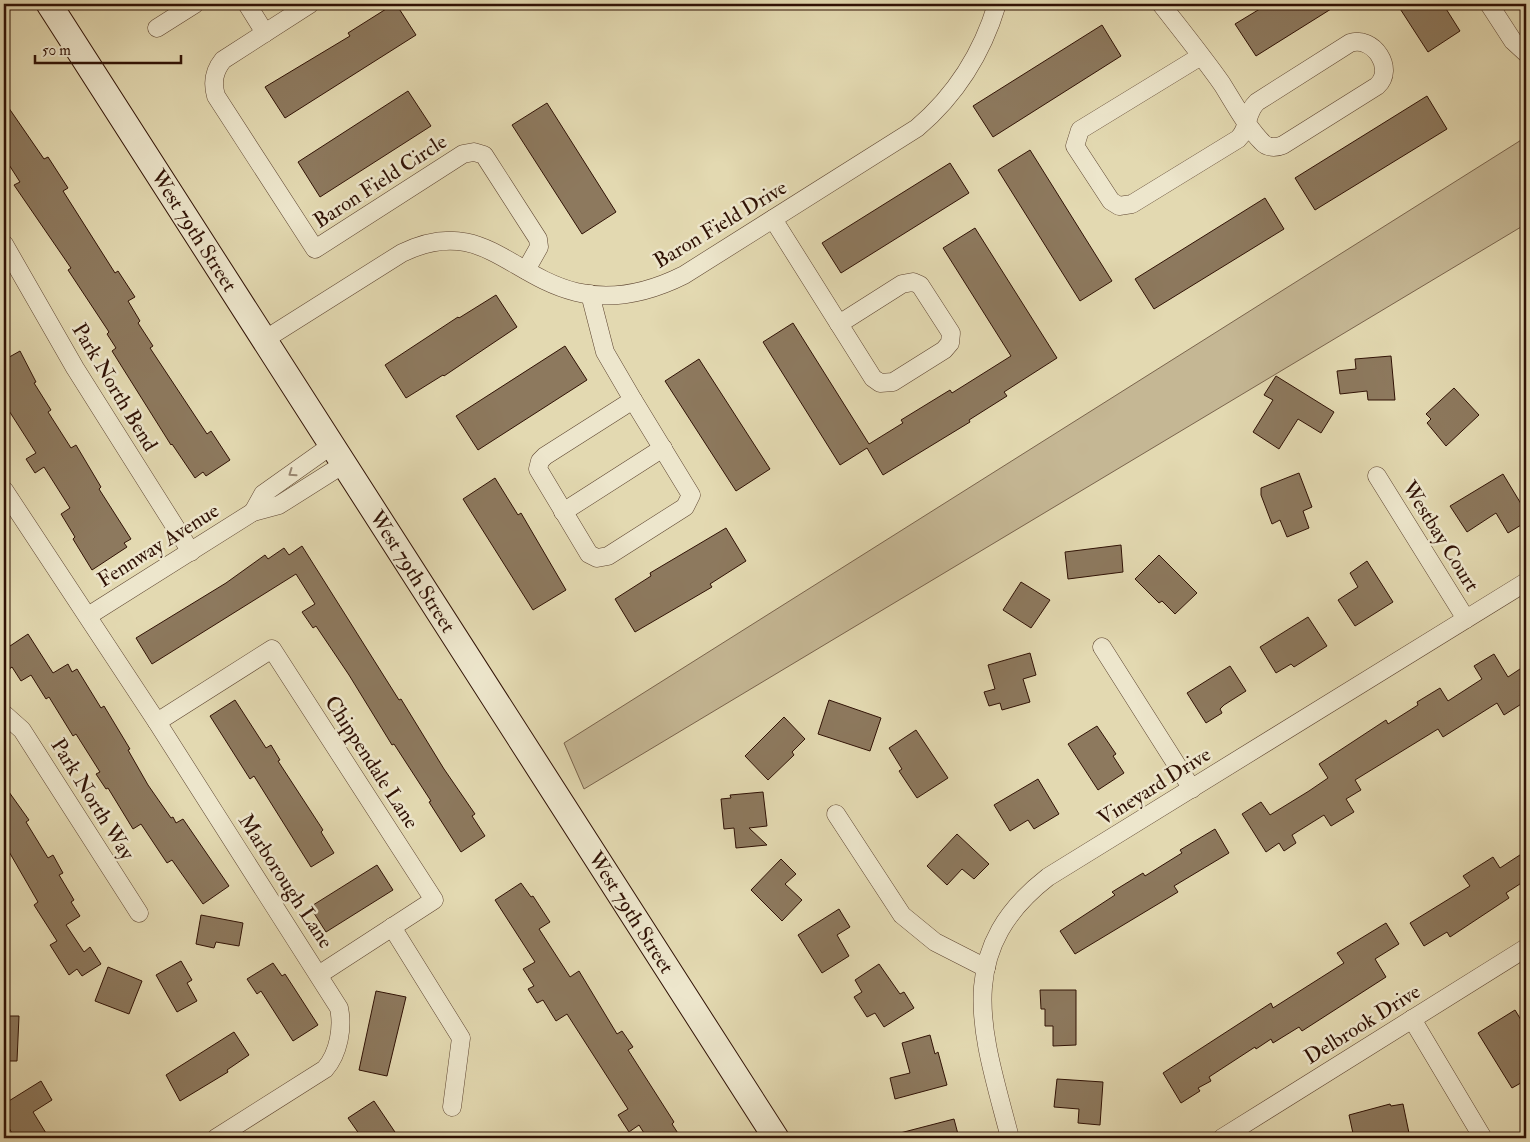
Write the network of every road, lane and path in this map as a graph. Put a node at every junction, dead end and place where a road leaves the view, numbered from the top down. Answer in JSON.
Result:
{"nodes":[{"id":1,"x":49,"y":4,"type":"edge"},
{"id":2,"x":195,"y":4,"type":"edge"},
{"id":3,"x":247,"y":4,"type":"edge"},
{"id":4,"x":310,"y":4,"type":"edge"},
{"id":5,"x":998,"y":4,"type":"edge"},
{"id":6,"x":1161,"y":4,"type":"edge"},
{"id":7,"x":1489,"y":4,"type":"edge"},
{"id":8,"x":157,"y":28,"type":"dead end"},
{"id":9,"x":265,"y":33,"type":"junction"},
{"id":10,"x":1526,"y":53,"type":"edge"},
{"id":11,"x":1201,"y":56,"type":"junction"},
{"id":12,"x":1248,"y":122,"type":"junction"},
{"id":13,"x":773,"y":219,"type":"junction"},
{"id":14,"x":4,"y":244,"type":"edge"},
{"id":15,"x":526,"y":270,"type":"junction"},
{"id":16,"x":590,"y":294,"type":"junction"},
{"id":17,"x":839,"y":324,"type":"junction"},
{"id":18,"x":264,"y":340,"type":"junction"},
{"id":19,"x":633,"y":400,"type":"junction"},
{"id":20,"x":663,"y":448,"type":"junction"},
{"id":21,"x":338,"y":454,"type":"junction"},
{"id":22,"x":1377,"y":476,"type":"dead end"},
{"id":23,"x":4,"y":490,"type":"edge"},
{"id":24,"x":563,"y":512,"type":"junction"},
{"id":25,"x":191,"y":552,"type":"junction"},
{"id":26,"x":1526,"y":582,"type":"edge"},
{"id":27,"x":88,"y":616,"type":"junction"},
{"id":28,"x":1466,"y":619,"type":"junction"},
{"id":29,"x":1102,"y":647,"type":"dead end"},
{"id":30,"x":4,"y":714,"type":"edge"},
{"id":31,"x":158,"y":722,"type":"junction"},
{"id":32,"x":1192,"y":789,"type":"junction"},
{"id":33,"x":836,"y":814,"type":"dead end"},
{"id":34,"x":139,"y":913,"type":"dead end"},
{"id":35,"x":392,"y":928,"type":"junction"},
{"id":36,"x":1526,"y":948,"type":"edge"},
{"id":37,"x":986,"y":968,"type":"junction"},
{"id":38,"x":320,"y":974,"type":"junction"},
{"id":39,"x":1412,"y":1019,"type":"junction"},
{"id":40,"x":452,"y":1107,"type":"dead end"},
{"id":41,"x":216,"y":1138,"type":"edge"},
{"id":42,"x":776,"y":1138,"type":"edge"},
{"id":43,"x":1010,"y":1138,"type":"edge"},
{"id":44,"x":1222,"y":1138,"type":"edge"},
{"id":45,"x":1483,"y":1138,"type":"edge"}],
"edges":[{"from":1,"to":18,"type":"main road","name":"West 79th Street"},
{"from":2,"to":8,"type":"street"},
{"from":3,"to":9,"type":"street"},
{"from":4,"to":9,"type":"street"},
{"from":5,"to":13,"type":"street","name":"Baron Field Drive"},
{"from":6,"to":11,"type":"street"},
{"from":7,"to":10,"type":"street"},
{"from":9,"to":15,"type":"street","name":"Baron Field Circle"},
{"from":11,"to":12,"type":"street"},
{"from":11,"to":12,"type":"street"},
{"from":12,"to":12,"type":"street"},
{"from":13,"to":16,"type":"street","name":"Baron Field Drive"},
{"from":13,"to":17,"type":"street"},
{"from":14,"to":25,"type":"street","name":"Park North Bend"},
{"from":15,"to":16,"type":"street","name":"Baron Field Drive"},
{"from":15,"to":18,"type":"street","name":"Baron Field Drive"},
{"from":16,"to":19,"type":"street"},
{"from":17,"to":17,"type":"street"},
{"from":18,"to":21,"type":"main road","name":"West 79th Street"},
{"from":19,"to":20,"type":"street"},
{"from":19,"to":24,"type":"street"},
{"from":20,"to":24,"type":"street"},
{"from":20,"to":24,"type":"street"},
{"from":21,"to":25,"type":"street","name":"Fennway Avenue"},
{"from":21,"to":42,"type":"main road","name":"West 79th Street"},
{"from":22,"to":28,"type":"street","name":"Westbay Court"},
{"from":23,"to":27,"type":"street","name":"Marborough Lane"},
{"from":25,"to":27,"type":"street","name":"Fennway Avenue"},
{"from":26,"to":28,"type":"street","name":"Vineyard Drive"},
{"from":27,"to":31,"type":"street","name":"Marborough Lane"},
{"from":28,"to":32,"type":"street","name":"Vineyard Drive"},
{"from":29,"to":32,"type":"street"},
{"from":30,"to":34,"type":"street","name":"Park North Way"},
{"from":31,"to":35,"type":"street","name":"Chippendale Lane"},
{"from":31,"to":38,"type":"street","name":"Marborough Lane"},
{"from":32,"to":37,"type":"street","name":"Vineyard Drive"},
{"from":33,"to":37,"type":"street"},
{"from":35,"to":38,"type":"street","name":"Chippendale Lane"},
{"from":35,"to":40,"type":"street"},
{"from":36,"to":39,"type":"street","name":"Delbrook Drive"},
{"from":37,"to":43,"type":"street","name":"Vineyard Drive"},
{"from":38,"to":41,"type":"street","name":"Marborough Lane"},
{"from":39,"to":44,"type":"street","name":"Delbrook Drive"},
{"from":39,"to":45,"type":"street"}]}
